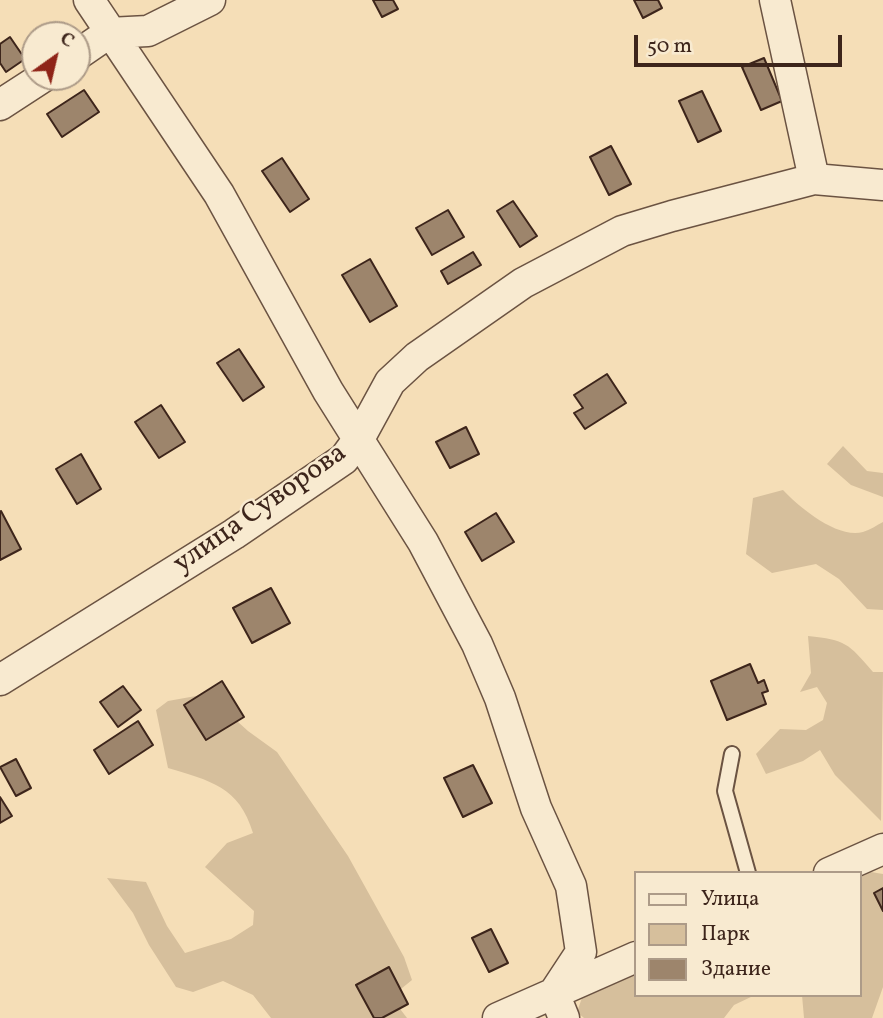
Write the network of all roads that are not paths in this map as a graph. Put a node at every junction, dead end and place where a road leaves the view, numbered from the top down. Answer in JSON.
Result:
{"nodes":[{"id":1,"x":89,"y":0,"type":"edge"},
{"id":2,"x":210,"y":0,"type":"edge"},
{"id":3,"x":775,"y":0,"type":"edge"},
{"id":4,"x":109,"y":33,"type":"junction"},
{"id":5,"x":91,"y":45,"type":"edge"},
{"id":6,"x":22,"y":91,"type":"edge"},
{"id":7,"x":0,"y":105,"type":"edge"},
{"id":8,"x":814,"y":179,"type":"junction"},
{"id":9,"x":883,"y":185,"type":"edge"},
{"id":10,"x":360,"y":437,"type":"junction"},
{"id":11,"x":0,"y":680,"type":"edge"},
{"id":12,"x":732,"y":754,"type":"dead end"},
{"id":13,"x":883,"y":849,"type":"edge"},
{"id":14,"x":747,"y":871,"type":"edge"},
{"id":15,"x":834,"y":871,"type":"edge"},
{"id":16,"x":634,"y":958,"type":"edge"},
{"id":17,"x":559,"y":1006,"type":"edge"},
{"id":18,"x":498,"y":1018,"type":"edge"}],
"edges":[{"from":1,"to":4,"type":"street"},
{"from":2,"to":4,"type":"street"},
{"from":3,"to":8,"type":"street"},
{"from":4,"to":5,"type":"street"},
{"from":4,"to":10,"type":"street"},
{"from":6,"to":7,"type":"street"},
{"from":8,"to":9,"type":"street","name":"улица Суворова"},
{"from":8,"to":10,"type":"street","name":"улица Суворова"},
{"from":10,"to":11,"type":"street","name":"улица Суворова"},
{"from":10,"to":17,"type":"street"},
{"from":12,"to":14,"type":"lane"},
{"from":13,"to":15,"type":"street"},
{"from":16,"to":17,"type":"street"},
{"from":17,"to":18,"type":"street"}]}
